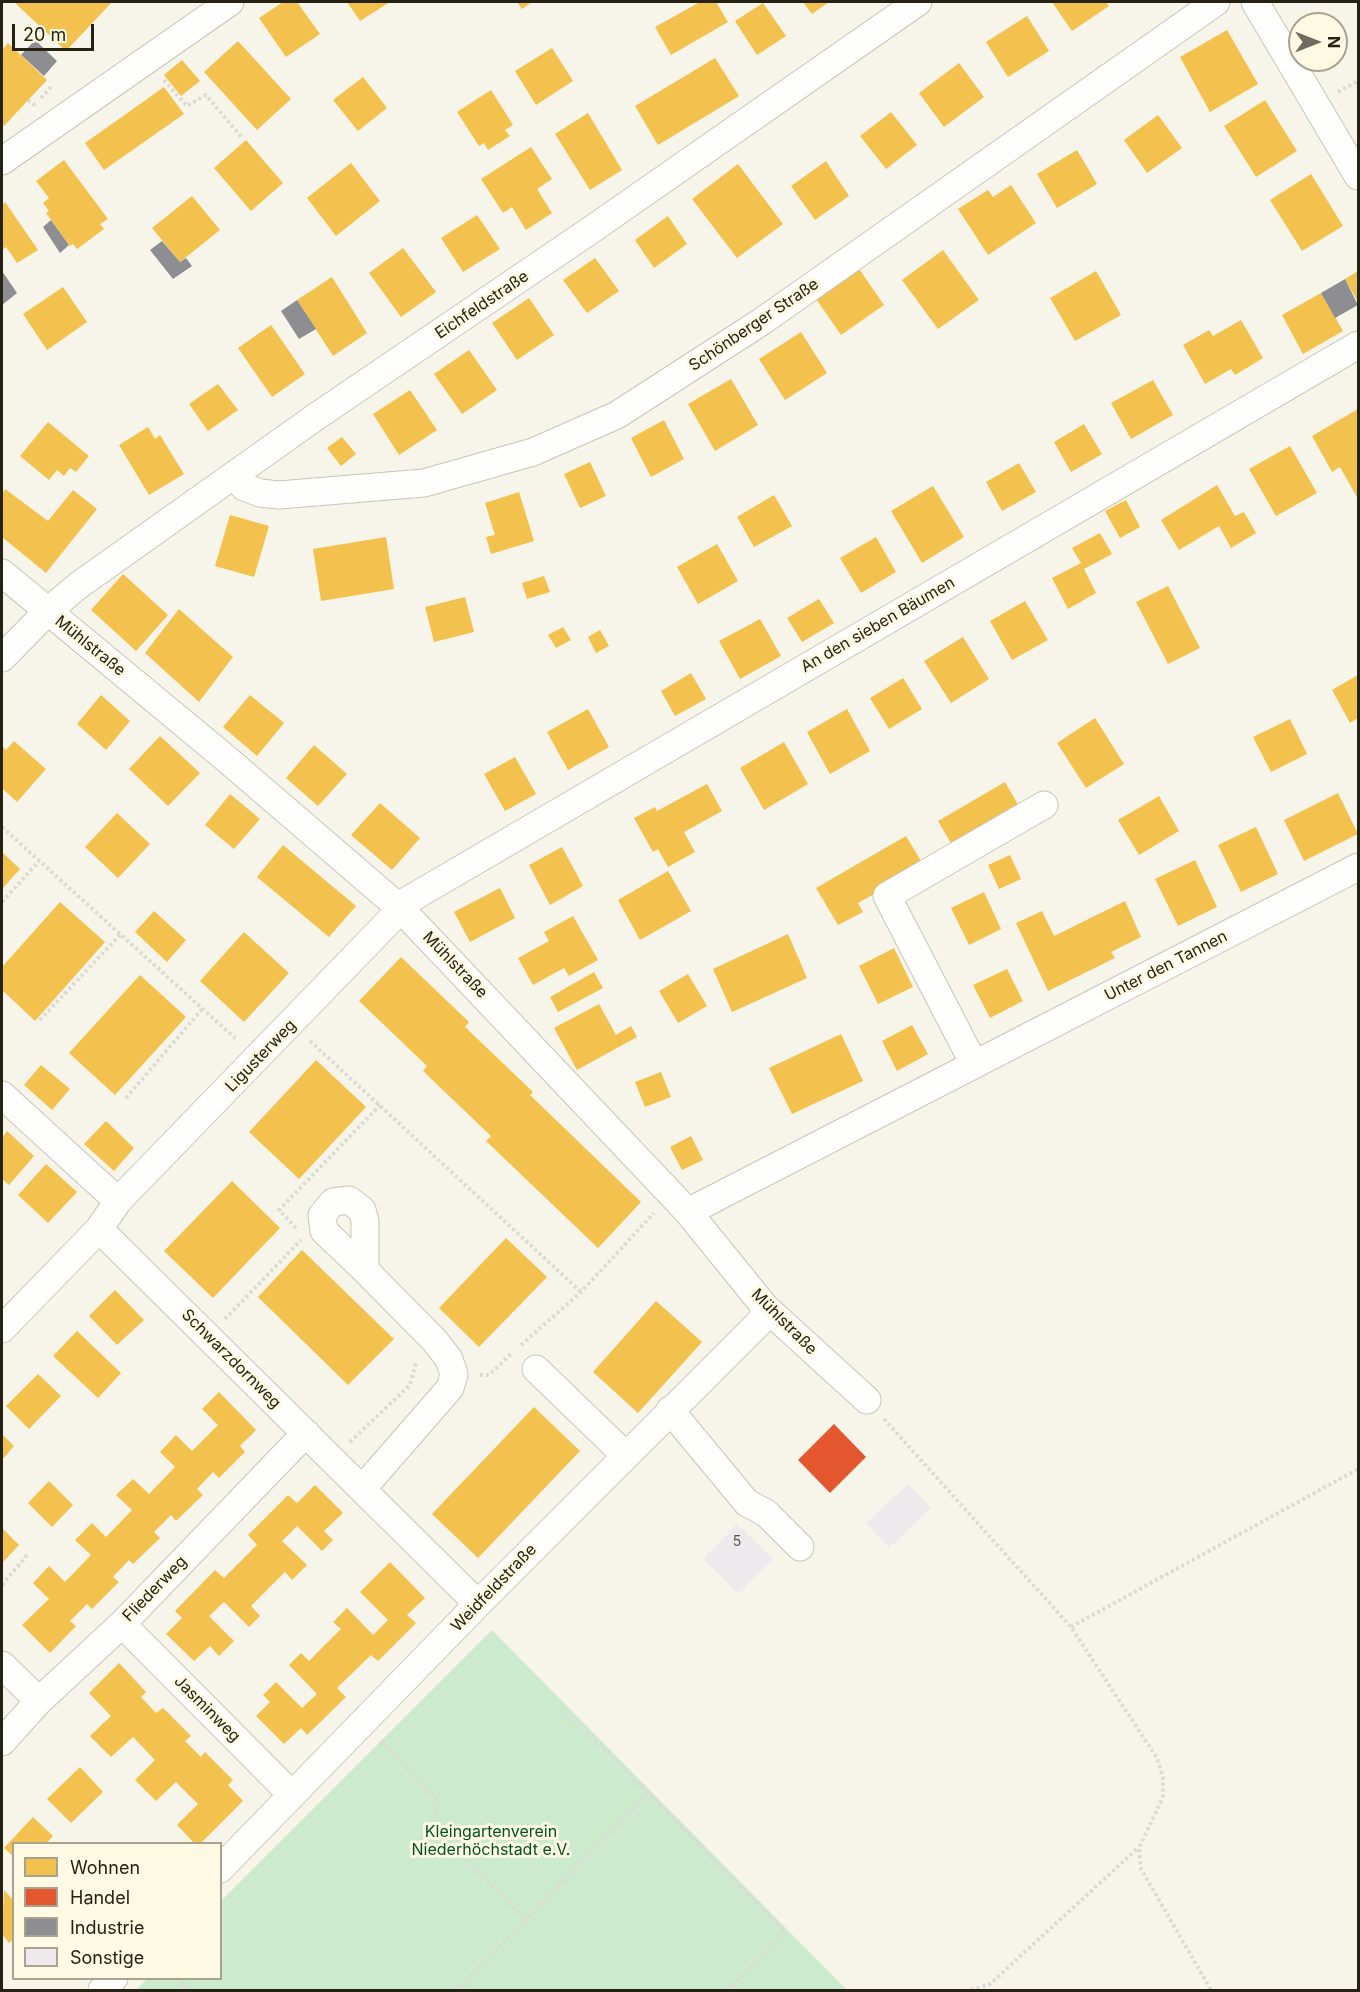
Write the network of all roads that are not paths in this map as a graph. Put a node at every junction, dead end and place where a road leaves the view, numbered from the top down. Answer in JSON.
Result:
{"nodes":[{"id":1,"x":230,"y":2,"type":"edge"},
{"id":2,"x":918,"y":2,"type":"edge"},
{"id":3,"x":1216,"y":2,"type":"edge"},
{"id":4,"x":1255,"y":2,"type":"edge"},
{"id":5,"x":2,"y":162,"type":"edge"},
{"id":6,"x":1359,"y":176,"type":"edge"},
{"id":7,"x":1359,"y":345,"type":"edge"},
{"id":8,"x":236,"y":476,"type":"junction"},
{"id":9,"x":2,"y":573,"type":"edge"},
{"id":10,"x":48,"y":611,"type":"junction"},
{"id":11,"x":2,"y":658,"type":"edge"},
{"id":12,"x":1044,"y":805,"type":"dead end"},
{"id":13,"x":1359,"y":867,"type":"edge"},
{"id":14,"x":400,"y":908,"type":"junction"},
{"id":15,"x":975,"y":1064,"type":"junction"},
{"id":16,"x":2,"y":1095,"type":"edge"},
{"id":17,"x":118,"y":1201,"type":"junction"},
{"id":18,"x":679,"y":1203,"type":"junction"},
{"id":19,"x":99,"y":1229,"type":"junction"},
{"id":20,"x":365,"y":1270,"type":"dead end"},
{"id":21,"x":765,"y":1307,"type":"junction"},
{"id":22,"x":2,"y":1329,"type":"edge"},
{"id":23,"x":536,"y":1369,"type":"dead end"},
{"id":24,"x":867,"y":1400,"type":"road end"},
{"id":25,"x":670,"y":1410,"type":"junction"},
{"id":26,"x":306,"y":1433,"type":"junction"},
{"id":27,"x":625,"y":1455,"type":"junction"},
{"id":28,"x":363,"y":1488,"type":"junction"},
{"id":29,"x":800,"y":1547,"type":"dead end"},
{"id":30,"x":478,"y":1604,"type":"junction"},
{"id":31,"x":122,"y":1624,"type":"junction"},
{"id":32,"x":2,"y":1665,"type":"edge"},
{"id":33,"x":39,"y":1701,"type":"junction"},
{"id":34,"x":2,"y":1742,"type":"edge"},
{"id":35,"x":291,"y":1794,"type":"junction"},
{"id":36,"x":222,"y":1867,"type":"edge"}],
"edges":[{"from":1,"to":5,"type":"street"},
{"from":2,"to":8,"type":"street","name":"Eichfeldstraße"},
{"from":3,"to":8,"type":"street","name":"Schönberger Straße"},
{"from":4,"to":6,"type":"street"},
{"from":7,"to":14,"type":"street","name":"An den sieben Bäumen"},
{"from":8,"to":10,"type":"street","name":"Eichfeldstraße"},
{"from":9,"to":10,"type":"street","name":"Mühlstraße"},
{"from":10,"to":11,"type":"street","name":"Eichfeldstraße"},
{"from":10,"to":14,"type":"street","name":"Mühlstraße"},
{"from":12,"to":15,"type":"street"},
{"from":13,"to":15,"type":"street","name":"Unter den Tannen"},
{"from":14,"to":17,"type":"street","name":"Ligusterweg"},
{"from":14,"to":18,"type":"street","name":"Mühlstraße"},
{"from":15,"to":18,"type":"street","name":"Unter den Tannen"},
{"from":16,"to":17,"type":"street"},
{"from":17,"to":19,"type":"street","name":"Ligusterweg"},
{"from":18,"to":21,"type":"street","name":"Mühlstraße"},
{"from":19,"to":22,"type":"street","name":"Ligusterweg"},
{"from":19,"to":26,"type":"street","name":"Schwarzdornweg"},
{"from":20,"to":28,"type":"street"},
{"from":21,"to":24,"type":"street","name":"Mühlstraße"},
{"from":21,"to":25,"type":"street","name":"Weidfeldstraße"},
{"from":23,"to":27,"type":"street"},
{"from":25,"to":27,"type":"street","name":"Weidfeldstraße"},
{"from":25,"to":29,"type":"street"},
{"from":26,"to":28,"type":"street","name":"Schwarzdornweg"},
{"from":26,"to":31,"type":"street","name":"Fliederweg"},
{"from":27,"to":30,"type":"street","name":"Weidfeldstraße"},
{"from":28,"to":30,"type":"street","name":"Schwarzdornweg"},
{"from":30,"to":35,"type":"street","name":"Weidfeldstraße"},
{"from":31,"to":33,"type":"street","name":"Fliederweg"},
{"from":31,"to":35,"type":"street","name":"Jasminweg"},
{"from":32,"to":33,"type":"street"},
{"from":33,"to":34,"type":"street","name":"Fliederweg"},
{"from":35,"to":36,"type":"street","name":"Weidfeldstraße"}]}
